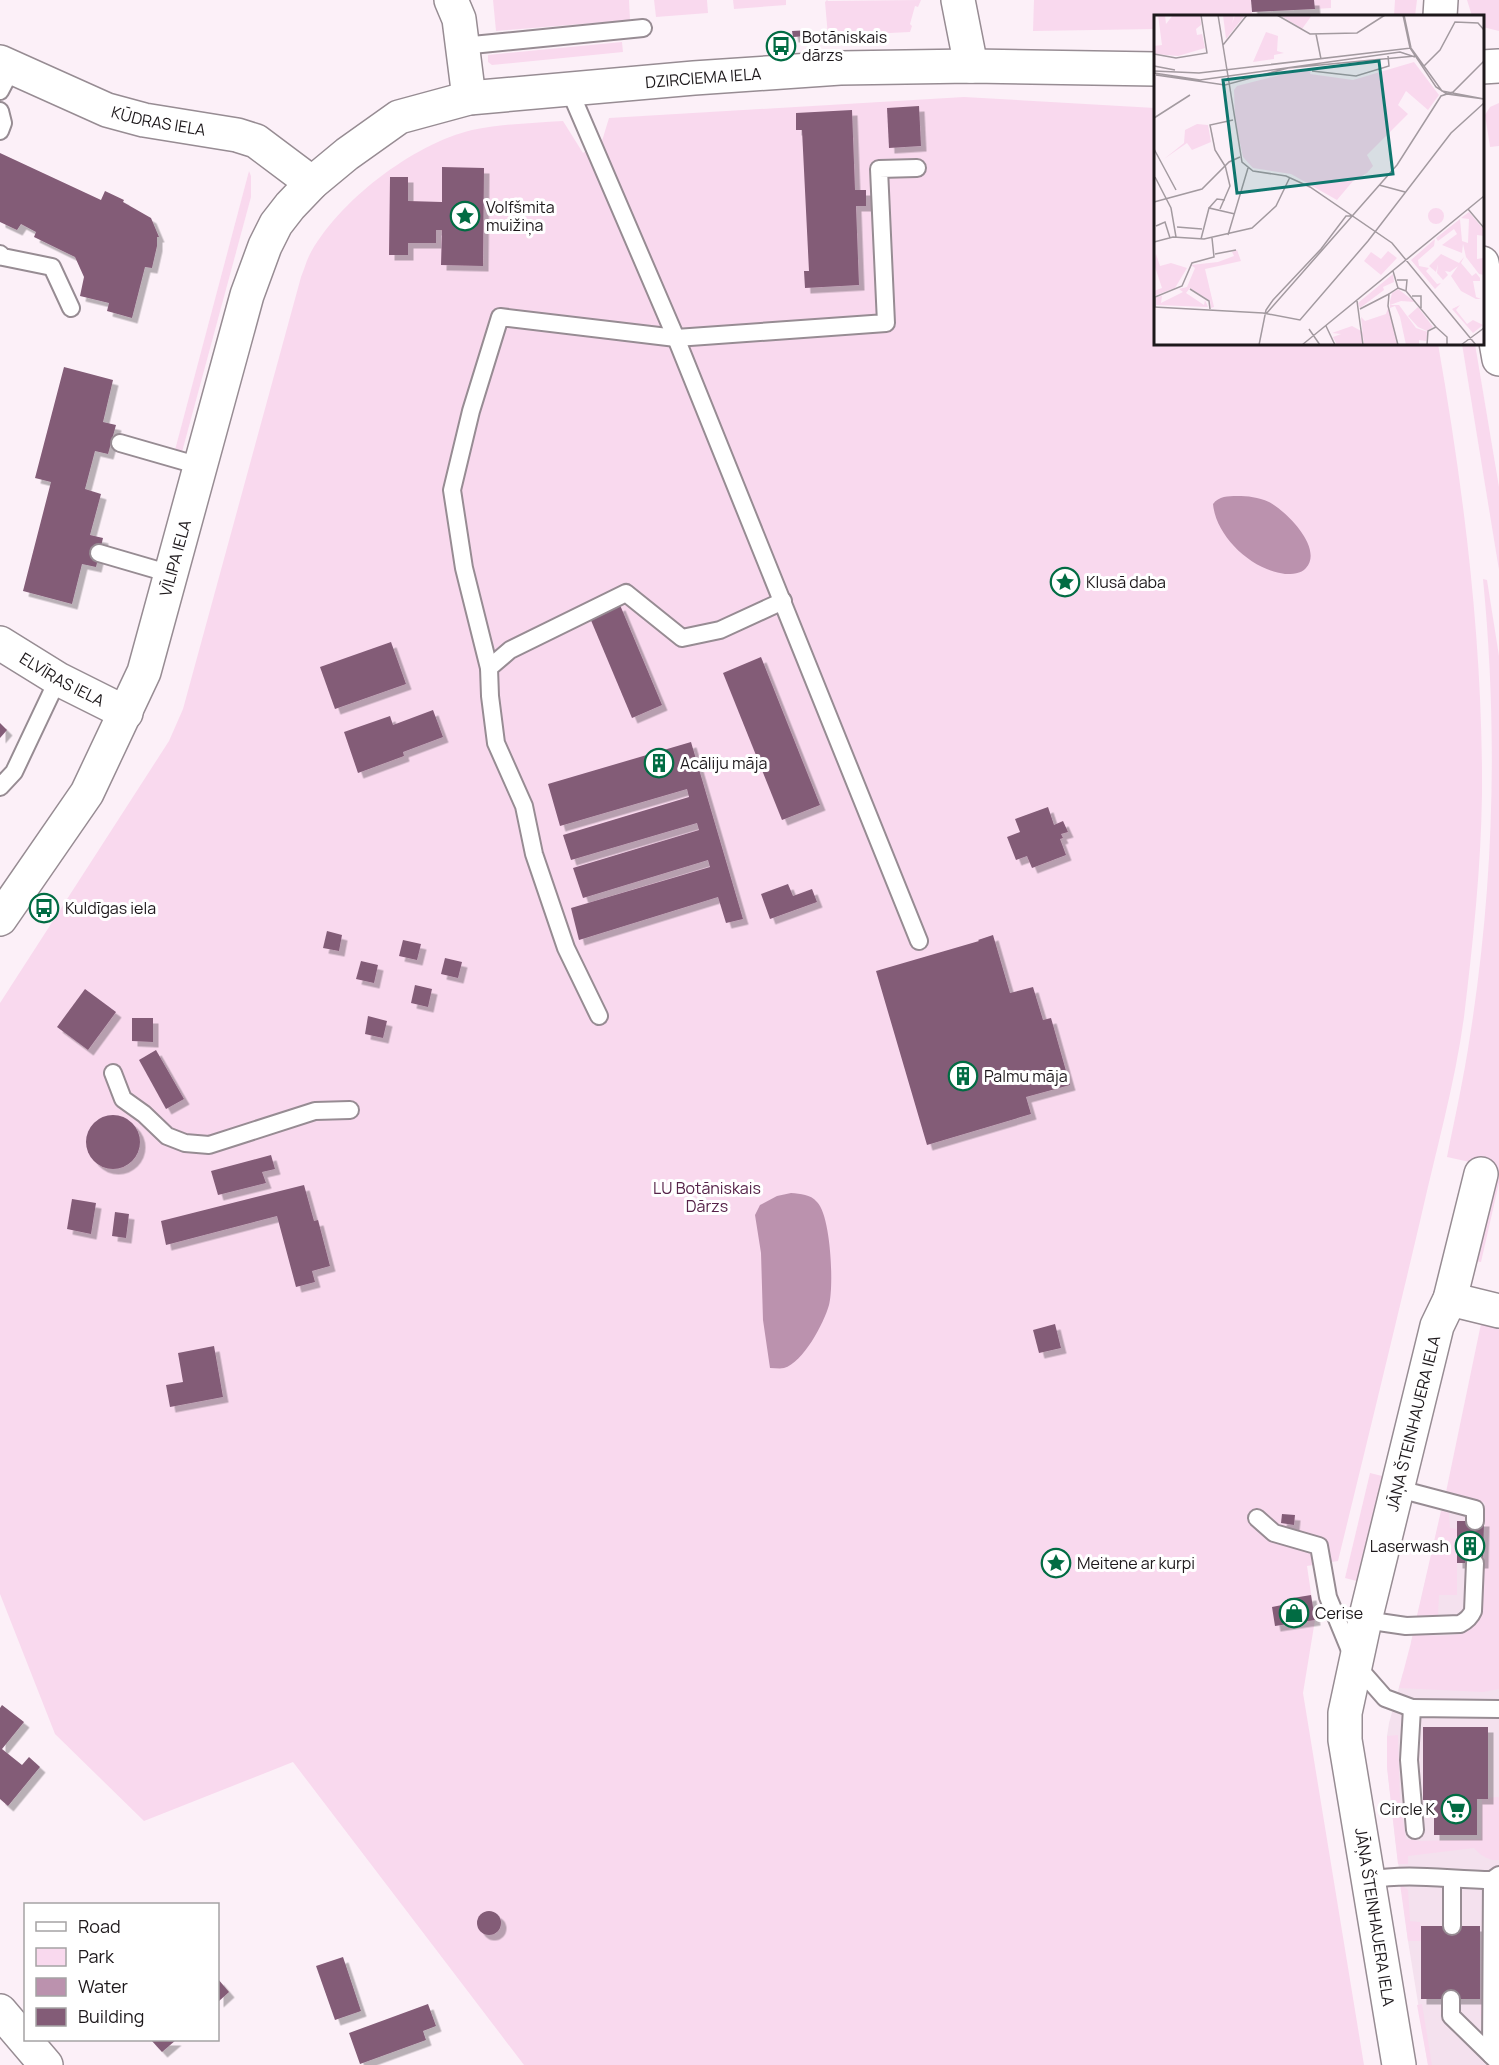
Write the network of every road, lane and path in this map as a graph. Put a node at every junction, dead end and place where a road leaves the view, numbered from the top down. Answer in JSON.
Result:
{"nodes":[{"id":1,"x":958,"y":0,"type":"edge"},
{"id":2,"x":1441,"y":0,"type":"edge"},
{"id":3,"x":1440,"y":15,"type":"edge"},
{"id":4,"x":460,"y":16,"type":"edge"},
{"id":5,"x":643,"y":28,"type":"dead end"},
{"id":6,"x":971,"y":66,"type":"junction"},
{"id":7,"x":1499,"y":66,"type":"edge"},
{"id":8,"x":1484,"y":67,"type":"edge"},
{"id":9,"x":1154,"y":69,"type":"edge"},
{"id":10,"x":4,"y":74,"type":"edge"},
{"id":11,"x":569,"y":89,"type":"junction"},
{"id":12,"x":469,"y":98,"type":"junction"},
{"id":13,"x":0,"y":111,"type":"edge"},
{"id":14,"x":0,"y":131,"type":"edge"},
{"id":15,"x":917,"y":168,"type":"dead end"},
{"id":16,"x":312,"y":183,"type":"junction"},
{"id":17,"x":1,"y":257,"type":"edge"},
{"id":18,"x":1484,"y":274,"type":"edge"},
{"id":19,"x":71,"y":308,"type":"dead end"},
{"id":20,"x":676,"y":338,"type":"junction"},
{"id":21,"x":1499,"y":359,"type":"edge"},
{"id":22,"x":120,"y":443,"type":"dead end"},
{"id":23,"x":200,"y":466,"type":"junction"},
{"id":24,"x":99,"y":553,"type":"dead end"},
{"id":25,"x":171,"y":574,"type":"junction"},
{"id":26,"x":783,"y":601,"type":"junction"},
{"id":27,"x":0,"y":643,"type":"edge"},
{"id":28,"x":489,"y":668,"type":"junction"},
{"id":29,"x":58,"y":679,"type":"junction"},
{"id":30,"x":126,"y":713,"type":"junction"},
{"id":31,"x":0,"y":787,"type":"edge"},
{"id":32,"x":0,"y":919,"type":"edge"},
{"id":33,"x":919,"y":941,"type":"dead end"},
{"id":34,"x":599,"y":1016,"type":"dead end"},
{"id":35,"x":112,"y":1073,"type":"dead end"},
{"id":36,"x":350,"y":1110,"type":"dead end"},
{"id":37,"x":1481,"y":1174,"type":"dead end"},
{"id":38,"x":1450,"y":1299,"type":"junction"},
{"id":39,"x":1499,"y":1311,"type":"edge"},
{"id":40,"x":1399,"y":1489,"type":"junction"},
{"id":41,"x":1257,"y":1518,"type":"dead end"},
{"id":42,"x":1475,"y":1521,"type":"dead end"},
{"id":43,"x":1475,"y":1563,"type":"dead end"},
{"id":44,"x":1365,"y":1620,"type":"junction"},
{"id":45,"x":1356,"y":1665,"type":"junction"},
{"id":46,"x":1412,"y":1708,"type":"junction"},
{"id":47,"x":1499,"y":1709,"type":"edge"},
{"id":48,"x":1415,"y":1830,"type":"dead end"},
{"id":49,"x":1495,"y":1878,"type":"edge"},
{"id":50,"x":1369,"y":1880,"type":"junction"},
{"id":51,"x":1452,"y":1880,"type":"junction"},
{"id":52,"x":1452,"y":1926,"type":"dead end"},
{"id":53,"x":1451,"y":1999,"type":"dead end"},
{"id":54,"x":0,"y":2011,"type":"edge"},
{"id":55,"x":24,"y":2039,"type":"edge"},
{"id":56,"x":26,"y":2041,"type":"edge"},
{"id":57,"x":1495,"y":2059,"type":"edge"},
{"id":58,"x":46,"y":2065,"type":"edge"},
{"id":59,"x":1399,"y":2065,"type":"edge"}],
"edges":[{"from":1,"to":6,"type":"street"},
{"from":2,"to":3,"type":"street"},
{"from":4,"to":5,"type":"lane"},
{"from":4,"to":12,"type":"street"},
{"from":6,"to":9,"type":"street","name":"DZIRCIEMA IELA"},
{"from":6,"to":11,"type":"street","name":"DZIRCIEMA IELA"},
{"from":7,"to":8,"type":"street"},
{"from":10,"to":16,"type":"street","name":"KŪDRAS IELA"},
{"from":11,"to":12,"type":"street","name":"DZIRCIEMA IELA"},
{"from":11,"to":20,"type":"lane"},
{"from":12,"to":16,"type":"street","name":"DZIRCIEMA IELA"},
{"from":13,"to":14,"type":"lane"},
{"from":15,"to":20,"type":"lane"},
{"from":16,"to":23,"type":"street","name":"VĪLIPA IELA"},
{"from":17,"to":19,"type":"lane"},
{"from":18,"to":21,"type":"street"},
{"from":20,"to":26,"type":"lane"},
{"from":20,"to":28,"type":"lane"},
{"from":22,"to":23,"type":"lane"},
{"from":23,"to":25,"type":"street","name":"VĪLIPA IELA"},
{"from":24,"to":25,"type":"lane"},
{"from":25,"to":30,"type":"street","name":"VĪLIPA IELA"},
{"from":26,"to":28,"type":"lane"},
{"from":26,"to":33,"type":"lane"},
{"from":27,"to":29,"type":"street","name":"ELVĪRAS IELA"},
{"from":28,"to":34,"type":"lane"},
{"from":29,"to":30,"type":"street","name":"ELVĪRAS IELA"},
{"from":29,"to":31,"type":"lane"},
{"from":30,"to":32,"type":"street","name":"VĪLIPA IELA"},
{"from":35,"to":36,"type":"lane"},
{"from":37,"to":38,"type":"street","name":"JĀŅA ŠTEINHAUERA IELA"},
{"from":38,"to":39,"type":"street"},
{"from":38,"to":40,"type":"street","name":"JĀŅA ŠTEINHAUERA IELA"},
{"from":40,"to":42,"type":"lane"},
{"from":40,"to":44,"type":"street","name":"JĀŅA ŠTEINHAUERA IELA"},
{"from":41,"to":45,"type":"lane"},
{"from":43,"to":44,"type":"lane"},
{"from":44,"to":45,"type":"street","name":"JĀŅA ŠTEINHAUERA IELA"},
{"from":45,"to":46,"type":"lane"},
{"from":45,"to":50,"type":"street","name":"JĀŅA ŠTEINHAUERA IELA"},
{"from":46,"to":47,"type":"lane"},
{"from":46,"to":48,"type":"lane"},
{"from":49,"to":51,"type":"lane"},
{"from":49,"to":57,"type":"lane"},
{"from":50,"to":51,"type":"lane"},
{"from":50,"to":59,"type":"street","name":"JĀŅA ŠTEINHAUERA IELA"},
{"from":51,"to":52,"type":"lane"},
{"from":53,"to":57,"type":"lane"},
{"from":54,"to":55,"type":"street"},
{"from":56,"to":58,"type":"street"}]}
